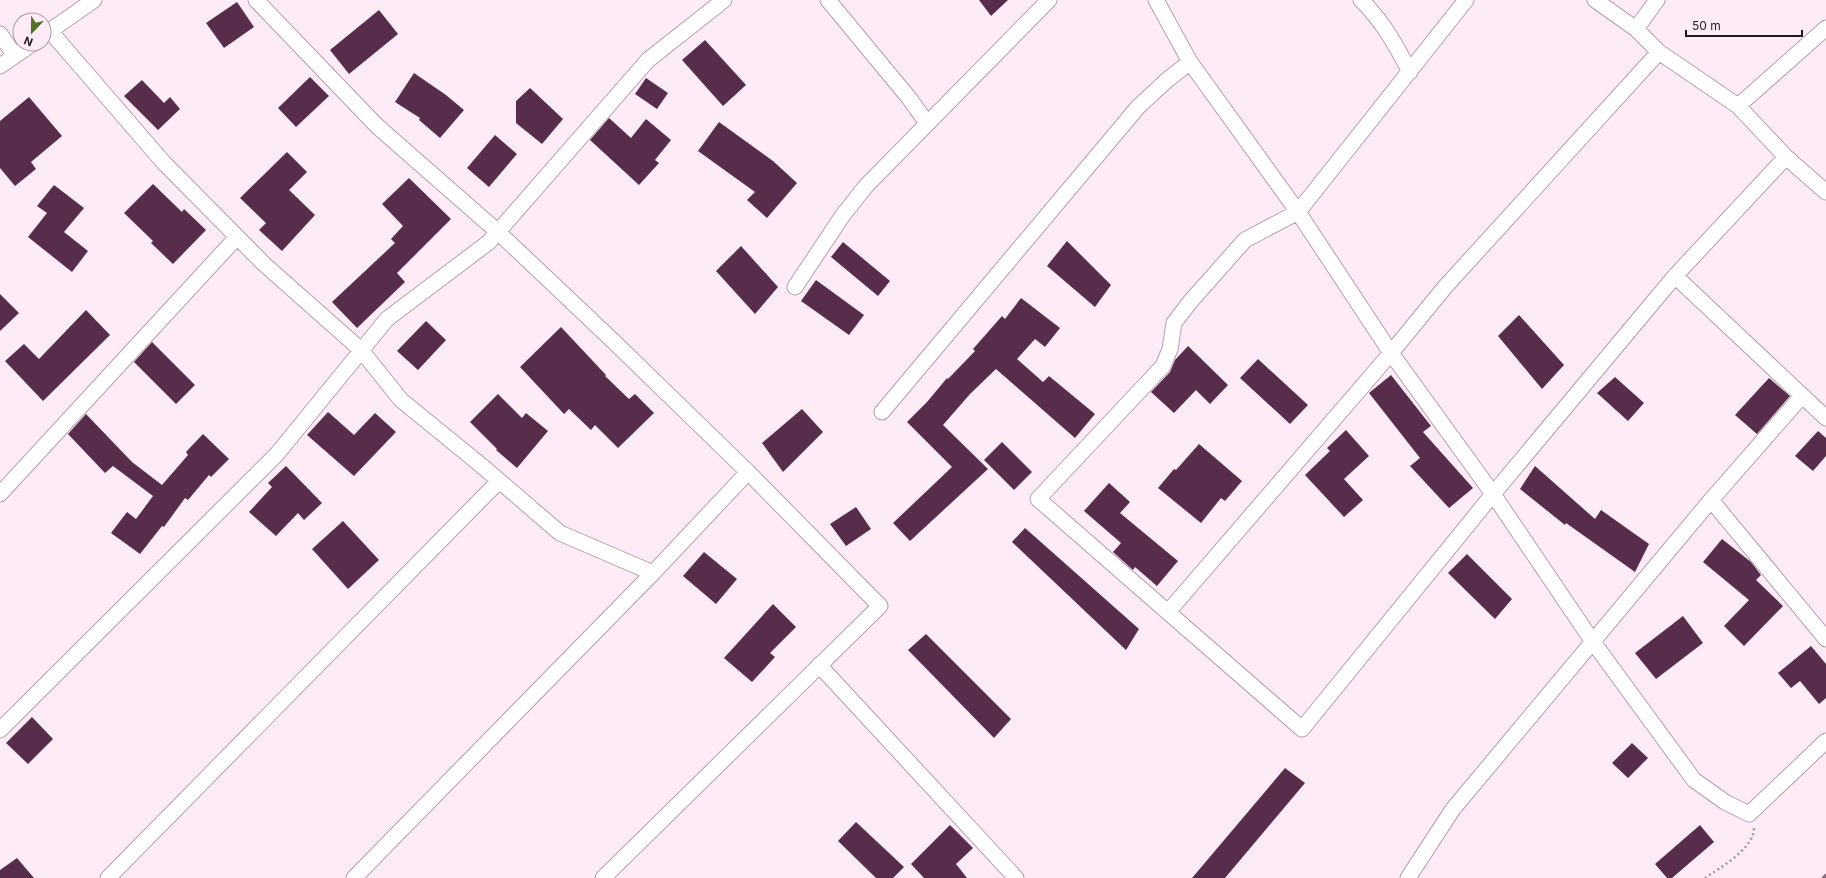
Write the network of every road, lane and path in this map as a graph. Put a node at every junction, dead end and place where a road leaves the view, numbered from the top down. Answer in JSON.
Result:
{"nodes":[{"id":1,"x":94,"y":0,"type":"edge"},
{"id":2,"x":256,"y":0,"type":"edge"},
{"id":3,"x":724,"y":0,"type":"edge"},
{"id":4,"x":828,"y":0,"type":"edge"},
{"id":5,"x":1049,"y":0,"type":"edge"},
{"id":6,"x":1156,"y":0,"type":"edge"},
{"id":7,"x":1361,"y":0,"type":"edge"},
{"id":8,"x":1466,"y":0,"type":"edge"},
{"id":9,"x":1595,"y":0,"type":"edge"},
{"id":10,"x":1657,"y":0,"type":"edge"},
{"id":11,"x":1826,"y":28,"type":"edge"},
{"id":12,"x":52,"y":29,"type":"edge"},
{"id":13,"x":1636,"y":29,"type":"junction"},
{"id":14,"x":0,"y":34,"type":"edge"},
{"id":15,"x":52,"y":39,"type":"edge"},
{"id":16,"x":21,"y":52,"type":"edge"},
{"id":17,"x":1659,"y":52,"type":"junction"},
{"id":18,"x":15,"y":56,"type":"junction"},
{"id":19,"x":1190,"y":62,"type":"junction"},
{"id":20,"x":0,"y":66,"type":"edge"},
{"id":21,"x":1410,"y":72,"type":"junction"},
{"id":22,"x":1738,"y":106,"type":"junction"},
{"id":23,"x":927,"y":124,"type":"junction"},
{"id":24,"x":1786,"y":157,"type":"junction"},
{"id":25,"x":1826,"y":192,"type":"edge"},
{"id":26,"x":1298,"y":212,"type":"junction"},
{"id":27,"x":498,"y":232,"type":"junction"},
{"id":28,"x":237,"y":237,"type":"junction"},
{"id":29,"x":1675,"y":276,"type":"junction"},
{"id":30,"x":795,"y":287,"type":"dead end"},
{"id":31,"x":362,"y":350,"type":"junction"},
{"id":32,"x":1391,"y":353,"type":"junction"},
{"id":33,"x":1802,"y":396,"type":"junction"},
{"id":34,"x":882,"y":412,"type":"dead end"},
{"id":35,"x":1826,"y":418,"type":"edge"},
{"id":36,"x":748,"y":472,"type":"junction"},
{"id":37,"x":499,"y":481,"type":"junction"},
{"id":38,"x":0,"y":494,"type":"edge"},
{"id":39,"x":1493,"y":494,"type":"junction"},
{"id":40,"x":1711,"y":500,"type":"junction"},
{"id":41,"x":653,"y":573,"type":"junction"},
{"id":42,"x":1168,"y":612,"type":"junction"},
{"id":43,"x":1826,"y":639,"type":"edge"},
{"id":44,"x":1593,"y":642,"type":"junction"},
{"id":45,"x":819,"y":665,"type":"junction"},
{"id":46,"x":0,"y":730,"type":"edge"},
{"id":47,"x":1826,"y":741,"type":"edge"},
{"id":48,"x":1749,"y":814,"type":"junction"},
{"id":49,"x":108,"y":878,"type":"edge"},
{"id":50,"x":354,"y":878,"type":"edge"},
{"id":51,"x":603,"y":878,"type":"edge"},
{"id":52,"x":1016,"y":878,"type":"edge"},
{"id":53,"x":1408,"y":878,"type":"edge"},
{"id":54,"x":1705,"y":878,"type":"edge"}],
"edges":[{"from":1,"to":12,"type":"street"},
{"from":2,"to":27,"type":"street"},
{"from":3,"to":27,"type":"street"},
{"from":4,"to":23,"type":"street"},
{"from":5,"to":23,"type":"street"},
{"from":6,"to":19,"type":"street"},
{"from":7,"to":21,"type":"street"},
{"from":8,"to":21,"type":"street"},
{"from":9,"to":13,"type":"street"},
{"from":10,"to":13,"type":"street"},
{"from":11,"to":22,"type":"street"},
{"from":13,"to":17,"type":"street"},
{"from":14,"to":18,"type":"street"},
{"from":15,"to":28,"type":"street"},
{"from":16,"to":18,"type":"street"},
{"from":17,"to":22,"type":"street"},
{"from":17,"to":32,"type":"street"},
{"from":18,"to":20,"type":"street"},
{"from":19,"to":26,"type":"street"},
{"from":19,"to":34,"type":"street"},
{"from":21,"to":26,"type":"street"},
{"from":22,"to":24,"type":"street"},
{"from":23,"to":30,"type":"street"},
{"from":24,"to":25,"type":"street"},
{"from":24,"to":29,"type":"street"},
{"from":26,"to":32,"type":"street"},
{"from":26,"to":42,"type":"street"},
{"from":27,"to":31,"type":"street"},
{"from":27,"to":36,"type":"street"},
{"from":28,"to":31,"type":"street"},
{"from":28,"to":38,"type":"street"},
{"from":29,"to":33,"type":"street"},
{"from":29,"to":39,"type":"street"},
{"from":31,"to":37,"type":"street"},
{"from":31,"to":46,"type":"street"},
{"from":32,"to":39,"type":"street"},
{"from":32,"to":42,"type":"street"},
{"from":33,"to":35,"type":"street"},
{"from":33,"to":40,"type":"street"},
{"from":36,"to":41,"type":"street"},
{"from":36,"to":45,"type":"street"},
{"from":37,"to":41,"type":"street"},
{"from":37,"to":49,"type":"street"},
{"from":39,"to":42,"type":"street"},
{"from":39,"to":44,"type":"street"},
{"from":40,"to":43,"type":"street"},
{"from":40,"to":44,"type":"street"},
{"from":41,"to":50,"type":"street"},
{"from":44,"to":48,"type":"street"},
{"from":44,"to":53,"type":"street"},
{"from":45,"to":51,"type":"street"},
{"from":45,"to":52,"type":"street"},
{"from":47,"to":48,"type":"street"},
{"from":48,"to":54,"type":"path"}]}
